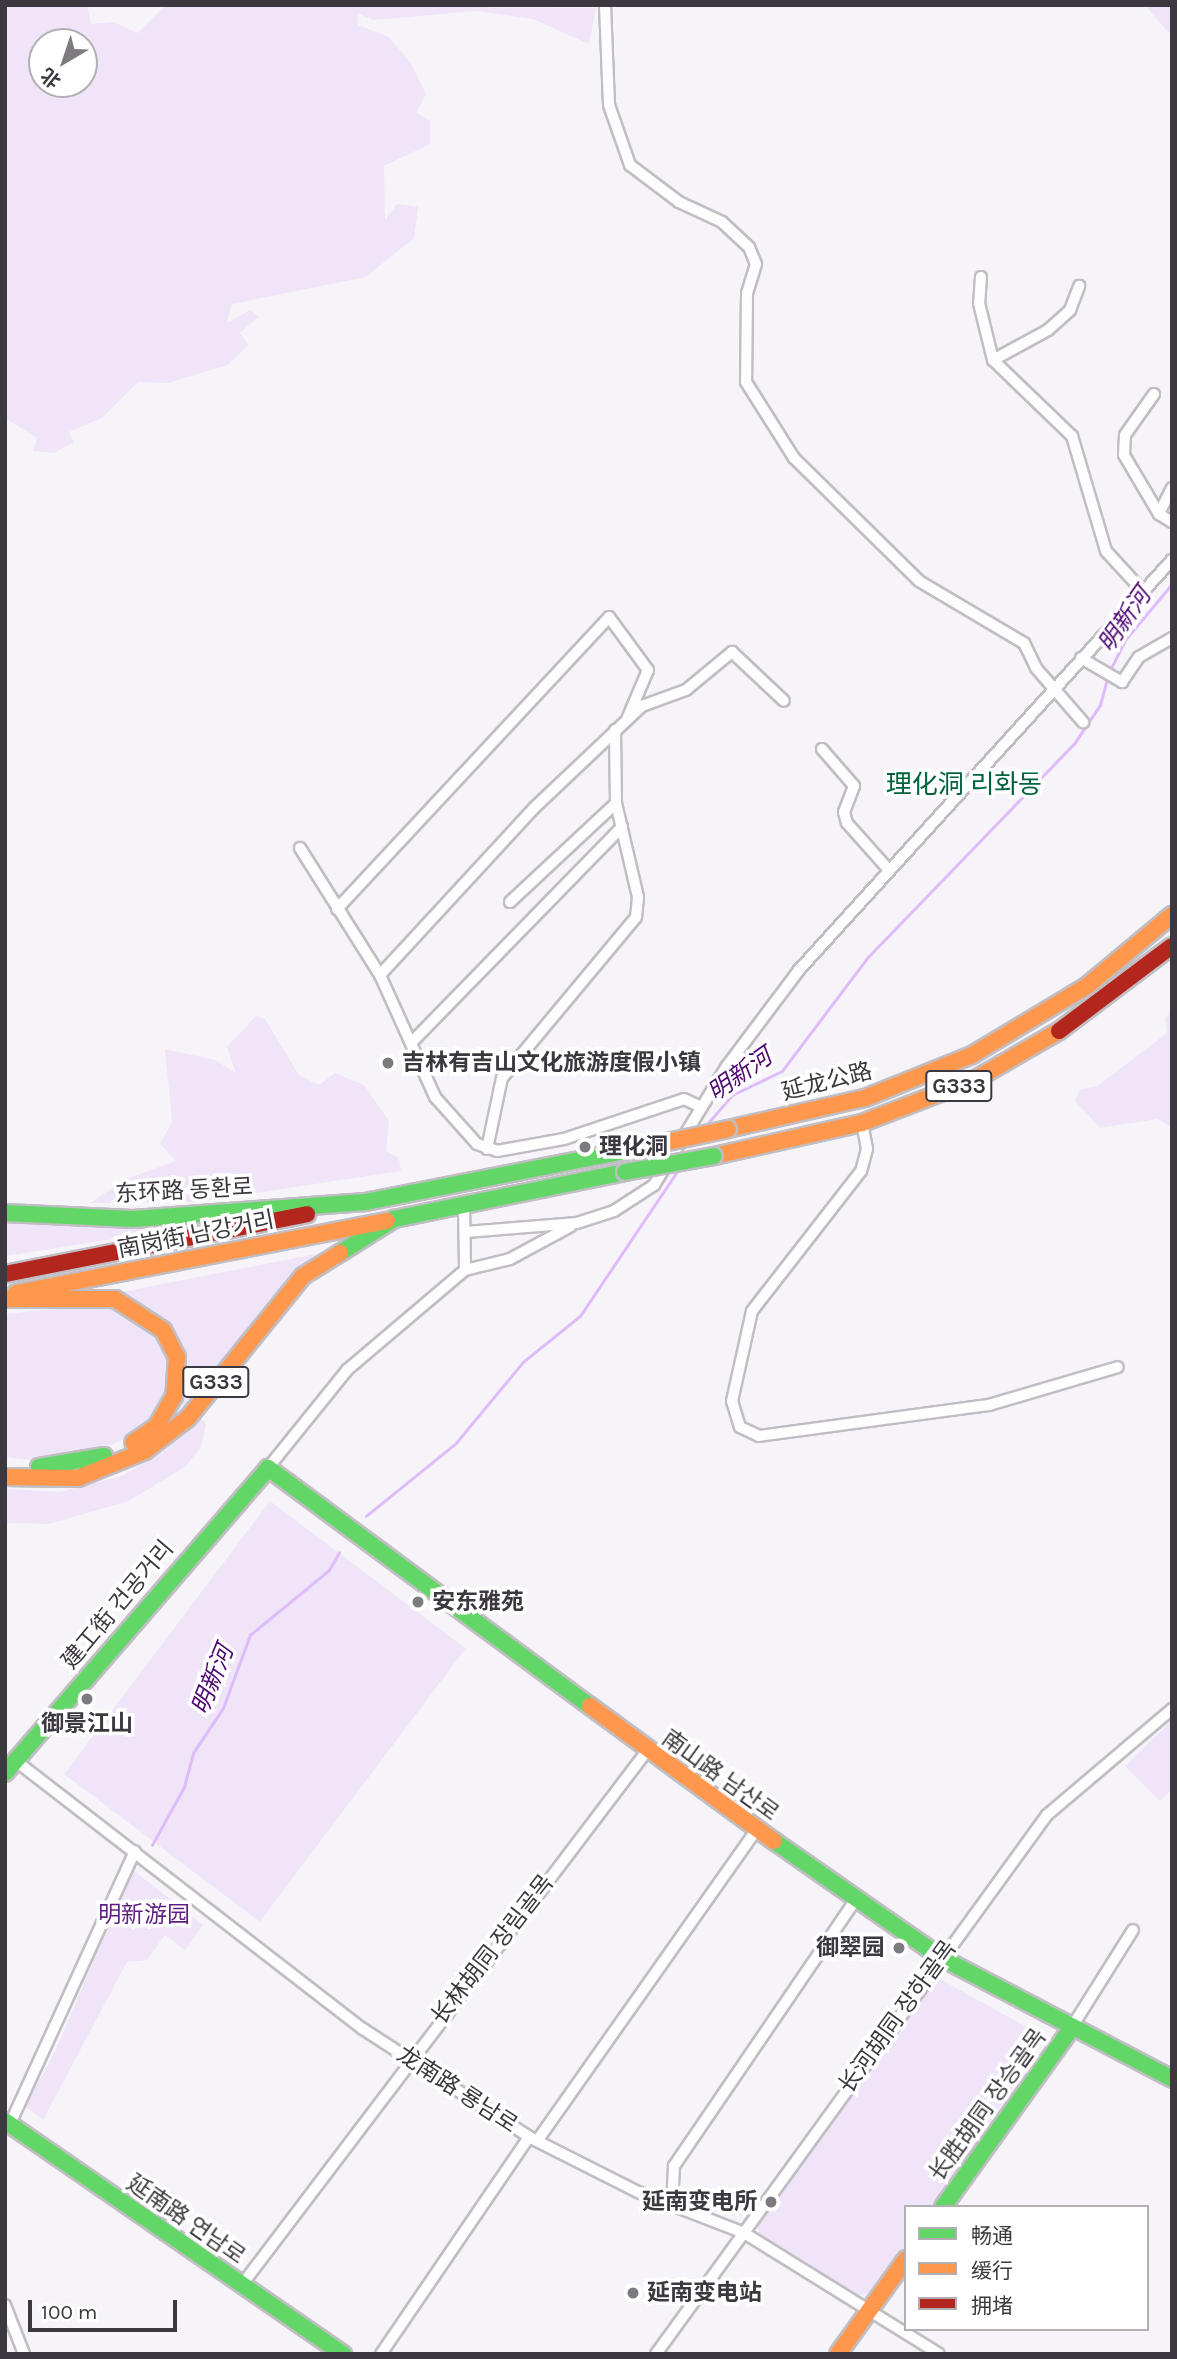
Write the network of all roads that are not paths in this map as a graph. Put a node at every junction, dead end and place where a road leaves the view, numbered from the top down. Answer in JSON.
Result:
{"nodes":[{"id":1,"x":605,"y":5,"type":"edge"},
{"id":2,"x":981,"y":277,"type":"dead end"},
{"id":3,"x":1079,"y":286,"type":"dead end"},
{"id":4,"x":993,"y":360,"type":"junction"},
{"id":5,"x":1154,"y":394,"type":"dead end"},
{"id":6,"x":1172,"y":488,"type":"edge"},
{"id":7,"x":1160,"y":514,"type":"junction"},
{"id":8,"x":1172,"y":522,"type":"edge"},
{"id":9,"x":1172,"y":559,"type":"edge"},
{"id":10,"x":1140,"y":588,"type":"junction"},
{"id":11,"x":1172,"y":638,"type":"edge"},
{"id":12,"x":1081,"y":658,"type":"junction"},
{"id":13,"x":1059,"y":688,"type":"junction"},
{"id":14,"x":784,"y":701,"type":"dead end"},
{"id":15,"x":628,"y":717,"type":"junction"},
{"id":16,"x":1083,"y":722,"type":"dead end"},
{"id":17,"x":615,"y":730,"type":"junction"},
{"id":18,"x":822,"y":750,"type":"dead end"},
{"id":19,"x":616,"y":803,"type":"junction"},
{"id":20,"x":622,"y":827,"type":"junction"},
{"id":21,"x":300,"y":848,"type":"dead end"},
{"id":22,"x":888,"y":869,"type":"junction"},
{"id":23,"x":510,"y":902,"type":"dead end"},
{"id":24,"x":337,"y":909,"type":"junction"},
{"id":25,"x":1172,"y":915,"type":"edge"},
{"id":26,"x":1172,"y":946,"type":"edge"},
{"id":27,"x":380,"y":975,"type":"junction"},
{"id":28,"x":414,"y":1040,"type":"junction"},
{"id":29,"x":701,"y":1107,"type":"junction"},
{"id":30,"x":862,"y":1122,"type":"junction"},
{"id":31,"x":564,"y":1139,"type":"junction"},
{"id":32,"x":487,"y":1149,"type":"junction"},
{"id":33,"x":568,"y":1162,"type":"junction"},
{"id":34,"x":365,"y":1202,"type":"junction"},
{"id":35,"x":464,"y":1204,"type":"junction"},
{"id":36,"x":5,"y":1213,"type":"edge"},
{"id":37,"x":394,"y":1219,"type":"junction"},
{"id":38,"x":577,"y":1223,"type":"junction"},
{"id":39,"x":466,"y":1232,"type":"junction"},
{"id":40,"x":465,"y":1270,"type":"junction"},
{"id":41,"x":5,"y":1274,"type":"edge"},
{"id":42,"x":5,"y":1297,"type":"edge"},
{"id":43,"x":1118,"y":1367,"type":"dead end"},
{"id":44,"x":5,"y":1464,"type":"edge"},
{"id":45,"x":268,"y":1468,"type":"junction"},
{"id":46,"x":5,"y":1477,"type":"edge"},
{"id":47,"x":1172,"y":1709,"type":"edge"},
{"id":48,"x":646,"y":1752,"type":"junction"},
{"id":49,"x":10,"y":1767,"type":"edge"},
{"id":50,"x":756,"y":1831,"type":"junction"},
{"id":51,"x":135,"y":1852,"type":"junction"},
{"id":52,"x":855,"y":1901,"type":"junction"},
{"id":53,"x":1133,"y":1930,"type":"dead end"},
{"id":54,"x":940,"y":1957,"type":"junction"},
{"id":55,"x":1070,"y":2030,"type":"junction"},
{"id":56,"x":410,"y":2059,"type":"junction"},
{"id":57,"x":1172,"y":2079,"type":"edge"},
{"id":58,"x":8,"y":2122,"type":"edge"},
{"id":59,"x":533,"y":2139,"type":"junction"},
{"id":60,"x":944,"y":2205,"type":"edge"},
{"id":61,"x":672,"y":2206,"type":"junction"},
{"id":62,"x":744,"y":2233,"type":"junction"},
{"id":63,"x":904,"y":2262,"type":"edge"},
{"id":64,"x":241,"y":2286,"type":"junction"},
{"id":65,"x":5,"y":2305,"type":"edge"},
{"id":66,"x":868,"y":2312,"type":"junction"},
{"id":67,"x":24,"y":2354,"type":"edge"},
{"id":68,"x":343,"y":2354,"type":"edge"},
{"id":69,"x":381,"y":2354,"type":"edge"},
{"id":70,"x":656,"y":2354,"type":"edge"},
{"id":71,"x":838,"y":2354,"type":"edge"},
{"id":72,"x":939,"y":2354,"type":"edge"}],
"edges":[{"from":1,"to":13,"type":"street"},
{"from":2,"to":4,"type":"street"},
{"from":3,"to":4,"type":"street"},
{"from":4,"to":10,"type":"street"},
{"from":5,"to":7,"type":"street"},
{"from":6,"to":7,"type":"street"},
{"from":7,"to":8,"type":"street"},
{"from":9,"to":10,"type":"street"},
{"from":10,"to":12,"type":"street"},
{"from":11,"to":12,"type":"street"},
{"from":12,"to":13,"type":"street"},
{"from":13,"to":16,"type":"street"},
{"from":13,"to":22,"type":"street"},
{"from":14,"to":15,"type":"street"},
{"from":15,"to":17,"type":"street"},
{"from":15,"to":24,"type":"street"},
{"from":17,"to":19,"type":"street"},
{"from":17,"to":27,"type":"street"},
{"from":18,"to":22,"type":"street"},
{"from":19,"to":20,"type":"street"},
{"from":19,"to":23,"type":"street"},
{"from":20,"to":28,"type":"street"},
{"from":20,"to":32,"type":"street"},
{"from":21,"to":24,"type":"street"},
{"from":22,"to":29,"type":"street"},
{"from":24,"to":27,"type":"street"},
{"from":25,"to":33,"type":"main road","name":"延龙公路","number":"G333","bridge":true},
{"from":26,"to":30,"type":"main road","name":"延龙公路","number":"G333"},
{"from":27,"to":28,"type":"street"},
{"from":28,"to":32,"type":"street"},
{"from":29,"to":31,"type":"street"},
{"from":29,"to":38,"type":"street"},
{"from":30,"to":35,"type":"main road","name":"延龙公路","number":"G333","bridge":true},
{"from":30,"to":43,"type":"street"},
{"from":31,"to":32,"type":"street"},
{"from":31,"to":33,"type":"street"},
{"from":33,"to":34,"type":"main road","name":"延龙公路","number":"G333"},
{"from":34,"to":36,"type":"main road","name":"东环路 동환로","number":"G333"},
{"from":34,"to":41,"type":"main road","name":"南岗街 남강거리"},
{"from":35,"to":37,"type":"main road","name":"延龙公路","number":"G333"},
{"from":35,"to":39,"type":"street"},
{"from":37,"to":42,"type":"main road","name":"南岗街 남강거리"},
{"from":37,"to":46,"type":"main road","number":"G333"},
{"from":38,"to":39,"type":"street"},
{"from":38,"to":40,"type":"street"},
{"from":39,"to":40,"type":"street"},
{"from":40,"to":45,"type":"street"},
{"from":42,"to":44,"type":"main road"},
{"from":45,"to":48,"type":"main road","name":"南山路 남산로"},
{"from":45,"to":49,"type":"main road","name":"建工街 건공거리"},
{"from":47,"to":54,"type":"street","name":"长河胡同 장하골목"},
{"from":48,"to":50,"type":"main road","name":"南山路 남산로"},
{"from":48,"to":56,"type":"street","name":"长林胡同 장림골목"},
{"from":49,"to":51,"type":"street","name":"龙南路 룡남로"},
{"from":50,"to":52,"type":"main road","name":"南山路 남산로"},
{"from":50,"to":59,"type":"street"},
{"from":51,"to":56,"type":"street","name":"龙南路 룡남로"},
{"from":51,"to":58,"type":"street"},
{"from":52,"to":54,"type":"main road","name":"南山路 남산로"},
{"from":52,"to":61,"type":"street"},
{"from":53,"to":55,"type":"street"},
{"from":54,"to":55,"type":"main road","name":"南山路 남산로"},
{"from":54,"to":62,"type":"street","name":"长河胡同 장하골목"},
{"from":55,"to":57,"type":"main road","name":"南山路 남산로"},
{"from":55,"to":60,"type":"main road","name":"长胜胡同 장승골목"},
{"from":56,"to":59,"type":"street","name":"龙南路 룡남로"},
{"from":56,"to":64,"type":"street","name":"长林胡同 장림골목"},
{"from":58,"to":64,"type":"main road","name":"延南路 연남로"},
{"from":59,"to":61,"type":"street","name":"龙南路 룡남로"},
{"from":59,"to":69,"type":"street"},
{"from":61,"to":62,"type":"street","name":"龙南路 룡남로"},
{"from":62,"to":66,"type":"street","name":"龙南路 룡남로"},
{"from":62,"to":70,"type":"street","name":"长河胡同 장하골목"},
{"from":63,"to":66,"type":"main road"},
{"from":64,"to":68,"type":"main road","name":"延南路 연남로"},
{"from":65,"to":67,"type":"street"},
{"from":66,"to":71,"type":"main road"},
{"from":66,"to":72,"type":"street","name":"龙南路 룡남로"}]}
